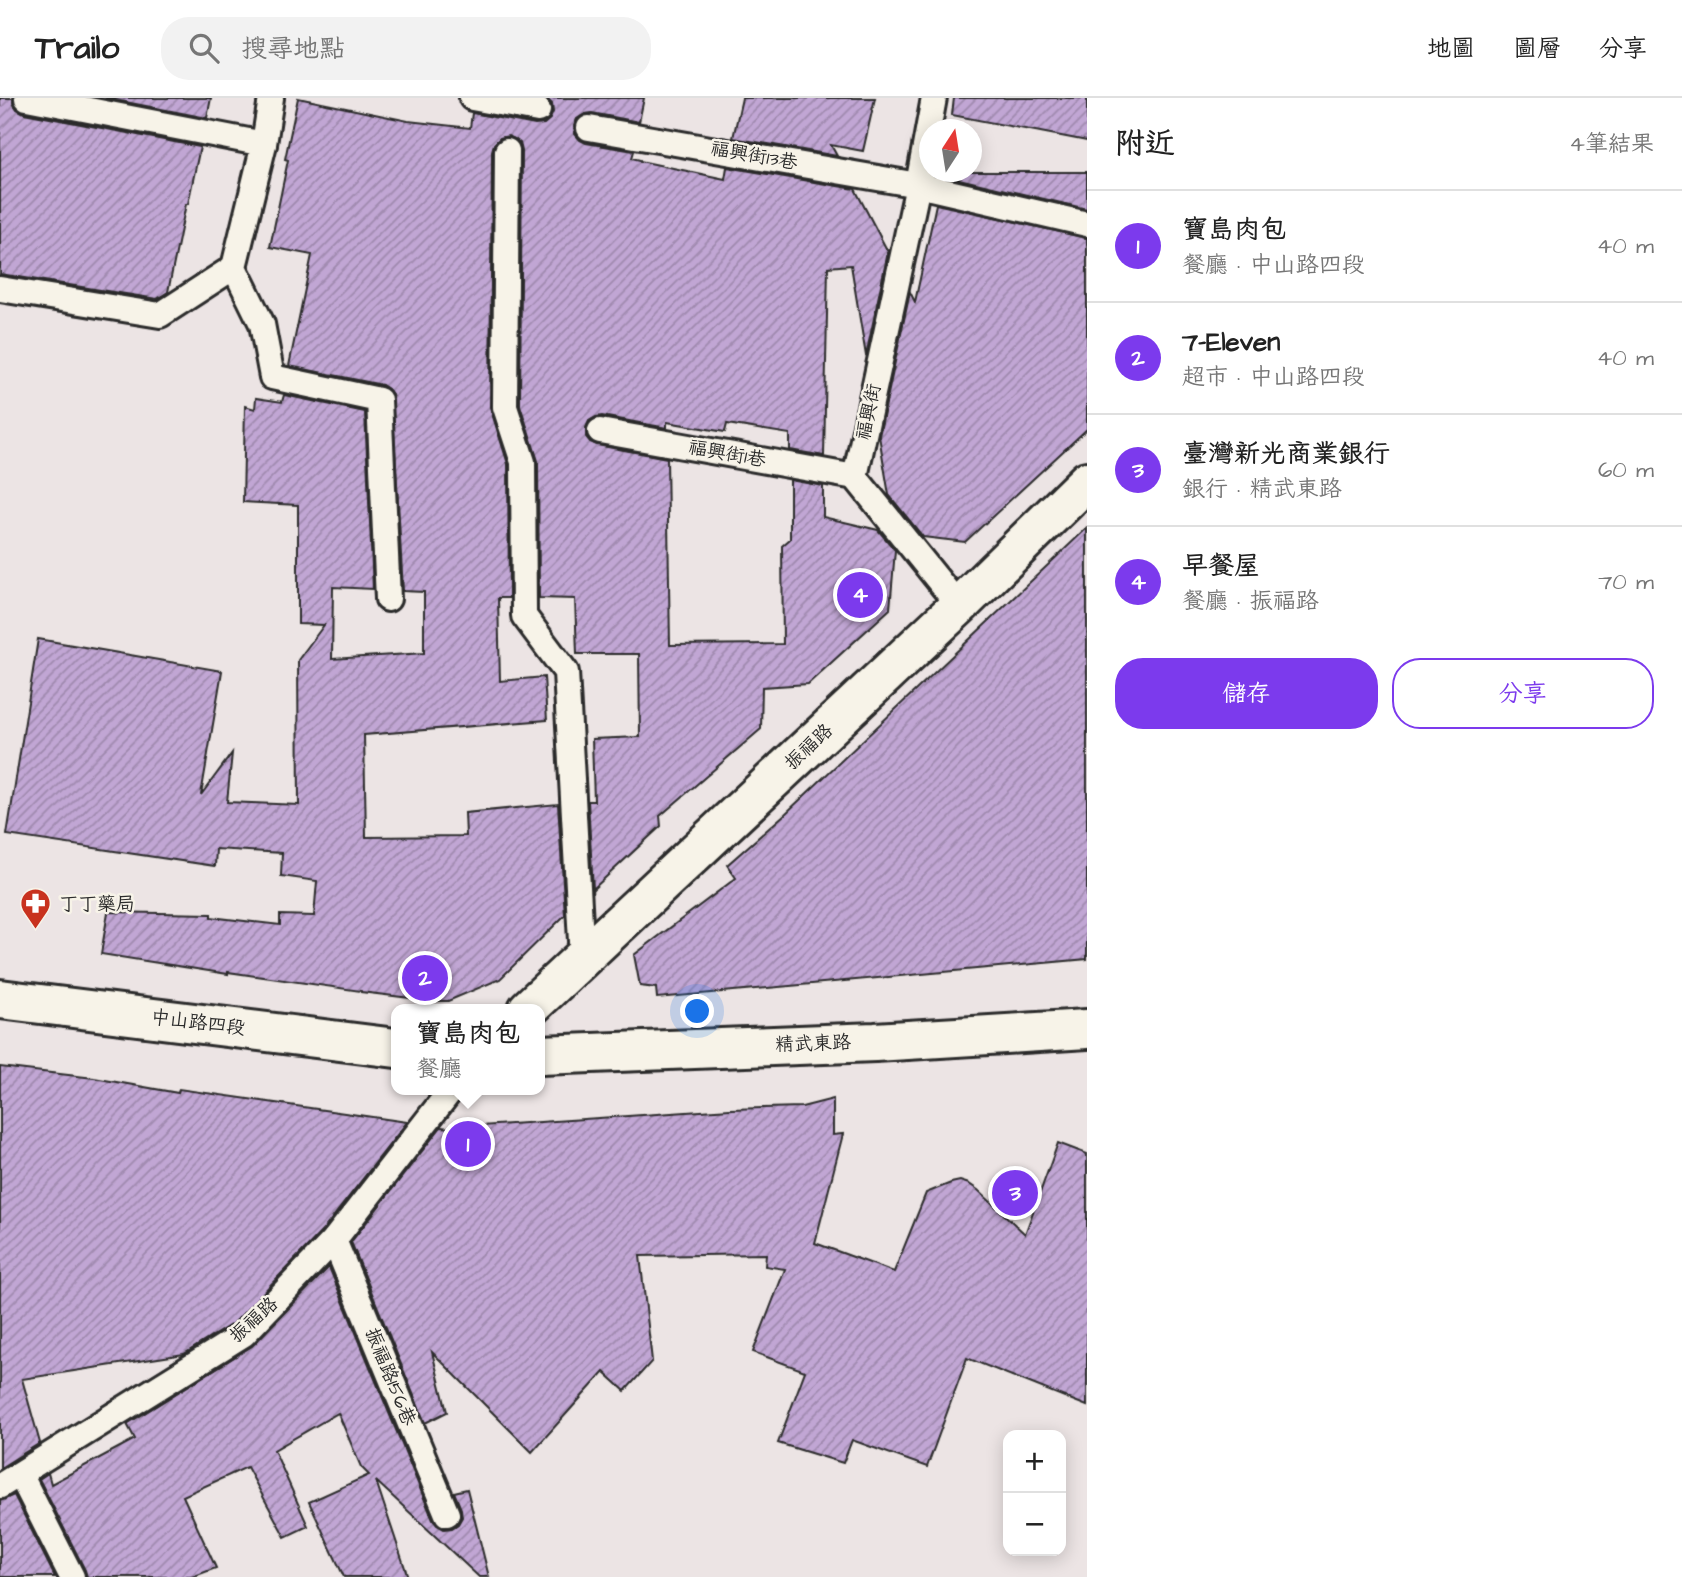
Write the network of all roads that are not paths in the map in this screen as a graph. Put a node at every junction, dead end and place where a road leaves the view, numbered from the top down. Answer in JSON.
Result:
{"nodes":[{"id":1,"x":27,"y":98,"type":"edge"},
{"id":2,"x":271,"y":98,"type":"edge"},
{"id":3,"x":471,"y":98,"type":"edge"},
{"id":4,"x":934,"y":98,"type":"edge"},
{"id":5,"x":538,"y":110,"type":"dead end"},
{"id":6,"x":589,"y":128,"type":"dead end"},
{"id":7,"x":264,"y":144,"type":"junction"},
{"id":8,"x":507,"y":151,"type":"dead end"},
{"id":9,"x":918,"y":184,"type":"junction"},
{"id":10,"x":1087,"y":224,"type":"edge"},
{"id":11,"x":234,"y":267,"type":"junction"},
{"id":12,"x":0,"y":289,"type":"edge"},
{"id":13,"x":600,"y":430,"type":"dead end"},
{"id":14,"x":855,"y":477,"type":"junction"},
{"id":15,"x":1087,"y":481,"type":"edge"},
{"id":16,"x":388,"y":599,"type":"dead end"},
{"id":17,"x":959,"y":606,"type":"junction"},
{"id":18,"x":582,"y":959,"type":"junction"},
{"id":19,"x":0,"y":999,"type":"edge"},
{"id":20,"x":533,"y":1004,"type":"edge"},
{"id":21,"x":1087,"y":1029,"type":"edge"},
{"id":22,"x":391,"y":1047,"type":"edge"},
{"id":23,"x":545,"y":1055,"type":"edge"},
{"id":24,"x":447,"y":1095,"type":"edge"},
{"id":25,"x":334,"y":1240,"type":"junction"},
{"id":26,"x":10,"y":1480,"type":"edge"},
{"id":27,"x":447,"y":1514,"type":"dead end"},
{"id":28,"x":72,"y":1577,"type":"edge"}],
"edges":[{"from":1,"to":7,"type":"lane"},
{"from":2,"to":7,"type":"lane"},
{"from":3,"to":5,"type":"lane"},
{"from":4,"to":9,"type":"lane","name":"福興街"},
{"from":6,"to":9,"type":"lane","name":"福興街13巷"},
{"from":7,"to":11,"type":"lane"},
{"from":8,"to":18,"type":"lane"},
{"from":9,"to":10,"type":"lane"},
{"from":9,"to":14,"type":"lane","name":"福興街"},
{"from":11,"to":12,"type":"lane"},
{"from":11,"to":16,"type":"lane"},
{"from":13,"to":14,"type":"lane","name":"福興街1巷"},
{"from":14,"to":17,"type":"lane"},
{"from":15,"to":17,"type":"street","name":"振福路"},
{"from":17,"to":18,"type":"street","name":"振福路"},
{"from":18,"to":20,"type":"street","name":"振福路"},
{"from":19,"to":22,"type":"street","name":"中山路四段"},
{"from":21,"to":23,"type":"street","name":"精武東路"},
{"from":24,"to":25,"type":"lane","name":"振福路"},
{"from":25,"to":26,"type":"lane","name":"振福路"},
{"from":25,"to":27,"type":"lane","name":"振福路156巷"},
{"from":26,"to":28,"type":"lane"}]}
